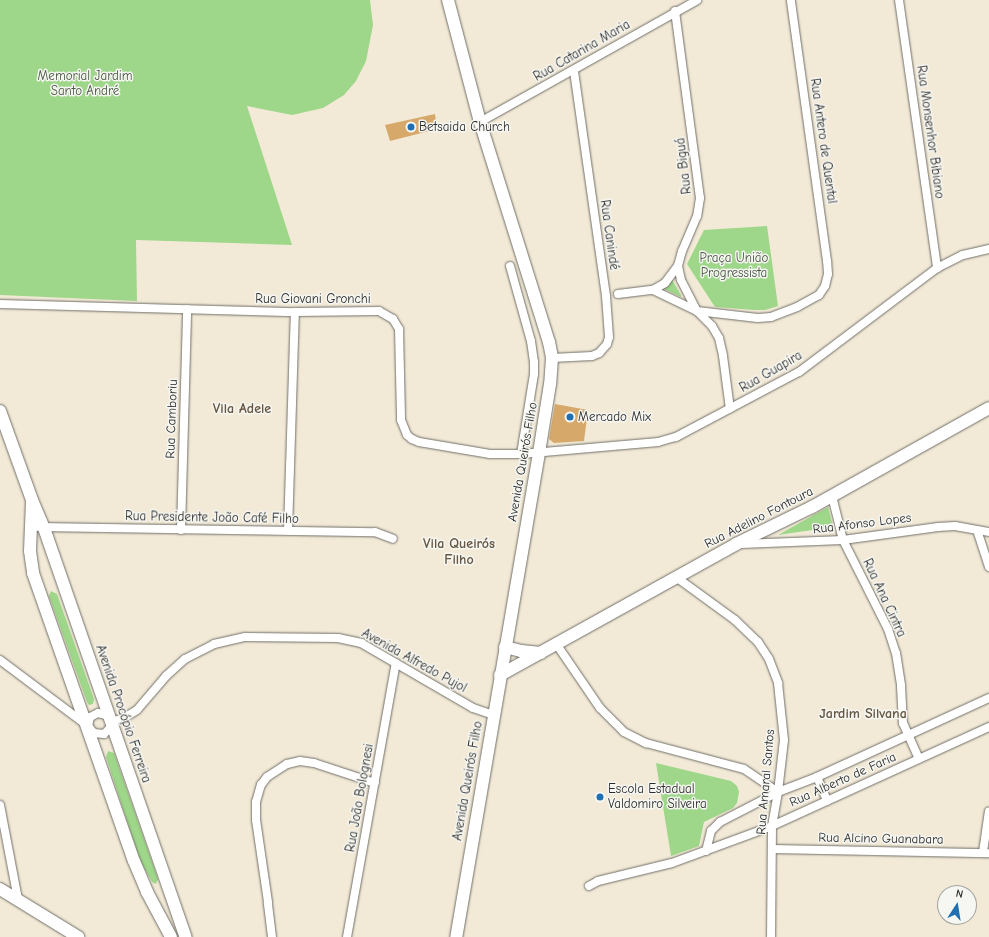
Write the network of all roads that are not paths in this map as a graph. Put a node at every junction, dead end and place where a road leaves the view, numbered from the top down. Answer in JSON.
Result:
{"nodes":[{"id":1,"x":448,"y":0,"type":"edge"},
{"id":2,"x":697,"y":0,"type":"edge"},
{"id":3,"x":791,"y":0,"type":"edge"},
{"id":4,"x":899,"y":0,"type":"edge"},
{"id":5,"x":675,"y":11,"type":"junction"},
{"id":6,"x":574,"y":70,"type":"junction"},
{"id":7,"x":480,"y":122,"type":"junction"},
{"id":8,"x":989,"y":248,"type":"edge"},
{"id":9,"x":510,"y":266,"type":"dead end"},
{"id":10,"x":678,"y":266,"type":"junction"},
{"id":11,"x":937,"y":268,"type":"junction"},
{"id":12,"x":653,"y":290,"type":"junction"},
{"id":13,"x":618,"y":294,"type":"dead end"},
{"id":14,"x":0,"y":304,"type":"edge"},
{"id":15,"x":187,"y":309,"type":"junction"},
{"id":16,"x":697,"y":311,"type":"junction"},
{"id":17,"x":295,"y":312,"type":"junction"},
{"id":18,"x":552,"y":358,"type":"junction"},
{"id":19,"x":989,"y":408,"type":"edge"},
{"id":20,"x":730,"y":409,"type":"junction"},
{"id":21,"x":0,"y":411,"type":"edge"},
{"id":22,"x":539,"y":453,"type":"junction"},
{"id":23,"x":521,"y":454,"type":"junction"},
{"id":24,"x":832,"y":496,"type":"junction"},
{"id":25,"x":32,"y":500,"type":"junction"},
{"id":26,"x":30,"y":527,"type":"junction"},
{"id":27,"x":44,"y":528,"type":"junction"},
{"id":28,"x":180,"y":530,"type":"junction"},
{"id":29,"x":977,"y":530,"type":"junction"},
{"id":30,"x":288,"y":531,"type":"junction"},
{"id":31,"x":989,"y":532,"type":"edge"},
{"id":32,"x":393,"y":539,"type":"dead end"},
{"id":33,"x":843,"y":540,"type":"junction"},
{"id":34,"x":736,"y":544,"type":"junction"},
{"id":35,"x":989,"y":567,"type":"edge"},
{"id":36,"x":676,"y":578,"type":"junction"},
{"id":37,"x":557,"y":645,"type":"junction"},
{"id":38,"x":505,"y":647,"type":"junction"},
{"id":39,"x":541,"y":653,"type":"junction"},
{"id":40,"x":0,"y":660,"type":"edge"},
{"id":41,"x":396,"y":663,"type":"junction"},
{"id":42,"x":500,"y":675,"type":"junction"},
{"id":43,"x":989,"y":698,"type":"edge"},
{"id":44,"x":493,"y":715,"type":"junction"},
{"id":45,"x":111,"y":722,"type":"junction"},
{"id":46,"x":88,"y":726,"type":"junction"},
{"id":47,"x":989,"y":727,"type":"edge"},
{"id":48,"x":908,"y":735,"type":"junction"},
{"id":49,"x":919,"y":759,"type":"junction"},
{"id":50,"x":817,"y":777,"type":"junction"},
{"id":51,"x":374,"y":782,"type":"junction"},
{"id":52,"x":778,"y":792,"type":"junction"},
{"id":53,"x":827,"y":800,"type":"junction"},
{"id":54,"x":0,"y":805,"type":"edge"},
{"id":55,"x":989,"y":810,"type":"edge"},
{"id":56,"x":772,"y":826,"type":"junction"},
{"id":57,"x":772,"y":849,"type":"junction"},
{"id":58,"x":706,"y":851,"type":"junction"},
{"id":59,"x":986,"y":852,"type":"edge"},
{"id":60,"x":589,"y":886,"type":"dead end"},
{"id":61,"x":0,"y":889,"type":"edge"},
{"id":62,"x":18,"y":898,"type":"junction"},
{"id":63,"x":68,"y":934,"type":"edge"},
{"id":64,"x":78,"y":937,"type":"edge"},
{"id":65,"x":171,"y":937,"type":"edge"},
{"id":66,"x":186,"y":937,"type":"edge"},
{"id":67,"x":272,"y":937,"type":"edge"},
{"id":68,"x":347,"y":937,"type":"edge"},
{"id":69,"x":456,"y":937,"type":"edge"},
{"id":70,"x":771,"y":937,"type":"edge"}],
"edges":[{"from":1,"to":7,"type":"street","name":"Avenida Queirós Filho"},
{"from":2,"to":5,"type":"street","name":"Rua Catarina Maria"},
{"from":3,"to":16,"type":"street","name":"Rua Antero de Quental"},
{"from":4,"to":11,"type":"street","name":"Rua Monsenhor Bibiano"},
{"from":5,"to":6,"type":"street","name":"Rua Catarina Maria"},
{"from":5,"to":10,"type":"street","name":"Rua Biguá"},
{"from":6,"to":7,"type":"street","name":"Rua Catarina Maria"},
{"from":6,"to":18,"type":"street","name":"Rua Canindé"},
{"from":7,"to":18,"type":"street","name":"Avenida Queirós Filho"},
{"from":8,"to":11,"type":"street","name":"Rua Guapira"},
{"from":9,"to":23,"type":"street","name":"Avenida Queirós Filho"},
{"from":10,"to":12,"type":"street"},
{"from":10,"to":16,"type":"street"},
{"from":11,"to":20,"type":"street","name":"Rua Guapira"},
{"from":12,"to":13,"type":"street"},
{"from":12,"to":16,"type":"street"},
{"from":14,"to":15,"type":"street","name":"Rua Giovani Gronchi"},
{"from":15,"to":17,"type":"street","name":"Rua Giovani Gronchi"},
{"from":15,"to":28,"type":"street","name":"Rua Camboriu"},
{"from":16,"to":20,"type":"street"},
{"from":17,"to":23,"type":"street","name":"Rua Giovani Gronchi"},
{"from":17,"to":30,"type":"street"},
{"from":18,"to":22,"type":"street","name":"Avenida Queirós Filho"},
{"from":19,"to":24,"type":"street","name":"Rua Adelino Fontoura"},
{"from":20,"to":22,"type":"street","name":"Rua Guapira"},
{"from":21,"to":25,"type":"street","name":"Avenida Procópio Ferreira"},
{"from":22,"to":23,"type":"street","name":"Rua Giovani Gronchi"},
{"from":22,"to":38,"type":"street","name":"Avenida Queirós Filho"},
{"from":24,"to":33,"type":"street","name":"Rua Ana Cintra"},
{"from":24,"to":34,"type":"street","name":"Rua Adelino Fontoura"},
{"from":25,"to":26,"type":"street","name":"Avenida Procópio Ferreira"},
{"from":25,"to":27,"type":"street","name":"Avenida Procópio Ferreira"},
{"from":26,"to":27,"type":"street","name":"Rua Presidente João Café Filho"},
{"from":26,"to":46,"type":"street","name":"Avenida Procópio Ferreira"},
{"from":27,"to":28,"type":"street","name":"Rua Presidente João Café Filho"},
{"from":27,"to":45,"type":"street","name":"Avenida Procópio Ferreira"},
{"from":28,"to":30,"type":"street","name":"Rua Presidente João Café Filho"},
{"from":29,"to":31,"type":"street","name":"Rua Afonso Lopes"},
{"from":29,"to":33,"type":"street","name":"Rua Afonso Lopes"},
{"from":29,"to":35,"type":"street"},
{"from":30,"to":32,"type":"street","name":"Rua Presidente João Café Filho"},
{"from":33,"to":34,"type":"street","name":"Rua Afonso Lopes"},
{"from":33,"to":48,"type":"street","name":"Rua Ana Cintra"},
{"from":34,"to":36,"type":"street","name":"Rua Adelino Fontoura"},
{"from":36,"to":37,"type":"street","name":"Rua Adelino Fontoura"},
{"from":36,"to":52,"type":"street","name":"Rua Amaral Santos"},
{"from":37,"to":39,"type":"street","name":"Rua Adelino Fontoura"},
{"from":37,"to":52,"type":"street"},
{"from":38,"to":39,"type":"street"},
{"from":38,"to":42,"type":"street","name":"Avenida Queirós Filho"},
{"from":39,"to":42,"type":"street","name":"Rua Adelino Fontoura"},
{"from":40,"to":46,"type":"street"},
{"from":41,"to":44,"type":"street","name":"Avenida Alfredo Pujol"},
{"from":41,"to":45,"type":"street","name":"Avenida Alfredo Pujol"},
{"from":41,"to":51,"type":"street","name":"Rua João Bolognesi"},
{"from":42,"to":44,"type":"street","name":"Avenida Queirós Filho"},
{"from":43,"to":48,"type":"street","name":"Rua Alberto de Faria"},
{"from":44,"to":69,"type":"street","name":"Avenida Queirós Filho"},
{"from":45,"to":46,"type":"street","name":"Avenida Alfredo Pujol"},
{"from":45,"to":46,"type":"street"},
{"from":45,"to":66,"type":"street","name":"Avenida Procópio Ferreira"},
{"from":46,"to":65,"type":"street","name":"Avenida Procópio Ferreira"},
{"from":47,"to":49,"type":"street","name":"Rua Alberto de Faria"},
{"from":48,"to":49,"type":"street","name":"Rua Ana Cintra"},
{"from":48,"to":50,"type":"street","name":"Rua Alberto de Faria"},
{"from":49,"to":53,"type":"street","name":"Rua Alberto de Faria"},
{"from":50,"to":52,"type":"street","name":"Rua Alberto de Faria"},
{"from":50,"to":53,"type":"street"},
{"from":51,"to":67,"type":"street"},
{"from":51,"to":68,"type":"street","name":"Rua João Bolognesi"},
{"from":52,"to":56,"type":"street","name":"Rua Amaral Santos"},
{"from":52,"to":58,"type":"street","name":"Rua Alberto de Faria"},
{"from":53,"to":56,"type":"street","name":"Rua Alberto de Faria"},
{"from":54,"to":62,"type":"street"},
{"from":55,"to":59,"type":"street"},
{"from":56,"to":57,"type":"street","name":"Rua Amaral Santos"},
{"from":56,"to":58,"type":"street","name":"Rua Alberto de Faria"},
{"from":57,"to":59,"type":"street","name":"Rua Alcino Guanabara"},
{"from":57,"to":70,"type":"street","name":"Rua Amaral Santos"},
{"from":58,"to":60,"type":"street","name":"Rua Alberto de Faria"},
{"from":61,"to":62,"type":"street"},
{"from":62,"to":63,"type":"street"},
{"from":63,"to":64,"type":"street"}]}
